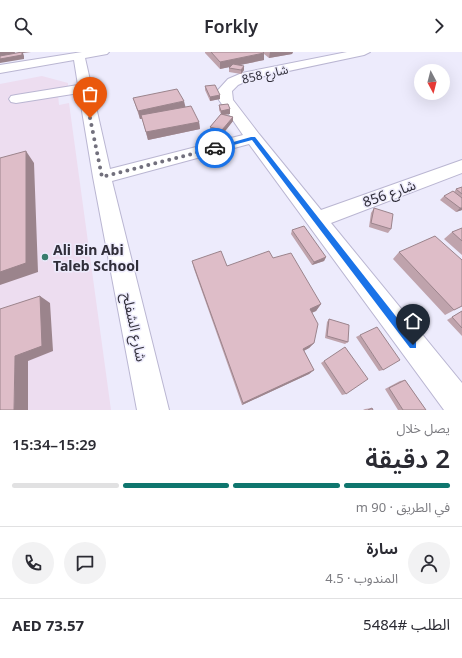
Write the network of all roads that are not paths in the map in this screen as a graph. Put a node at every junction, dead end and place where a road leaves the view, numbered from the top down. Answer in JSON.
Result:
{"nodes":[{"id":1,"x":103,"y":52,"type":"edge"},
{"id":2,"x":364,"y":52,"type":"edge"},
{"id":3,"x":79,"y":56,"type":"junction"},
{"id":4,"x":0,"y":69,"type":"edge"},
{"id":5,"x":84,"y":88,"type":"junction"},
{"id":6,"x":16,"y":99,"type":"dead end"},
{"id":7,"x":253,"y":138,"type":"junction"},
{"id":8,"x":462,"y":166,"type":"edge"},
{"id":9,"x":102,"y":177,"type":"junction"},
{"id":10,"x":316,"y":220,"type":"junction"},
{"id":11,"x":462,"y":408,"type":"edge"},
{"id":12,"x":153,"y":410,"type":"edge"}],
"edges":[{"from":1,"to":3,"type":"street"},
{"from":2,"to":7,"type":"street","name":"شارع 858"},
{"from":3,"to":4,"type":"street"},
{"from":3,"to":5,"type":"street","name":"شارع الشفلح"},
{"from":5,"to":6,"type":"street"},
{"from":5,"to":9,"type":"street","name":"شارع الشفلح"},
{"from":7,"to":9,"type":"street"},
{"from":7,"to":10,"type":"street","name":"شارع 858"},
{"from":8,"to":10,"type":"street","name":"شارع 856"},
{"from":9,"to":12,"type":"street","name":"شارع الشفلح"},
{"from":10,"to":11,"type":"street","name":"شارع 858"}]}
